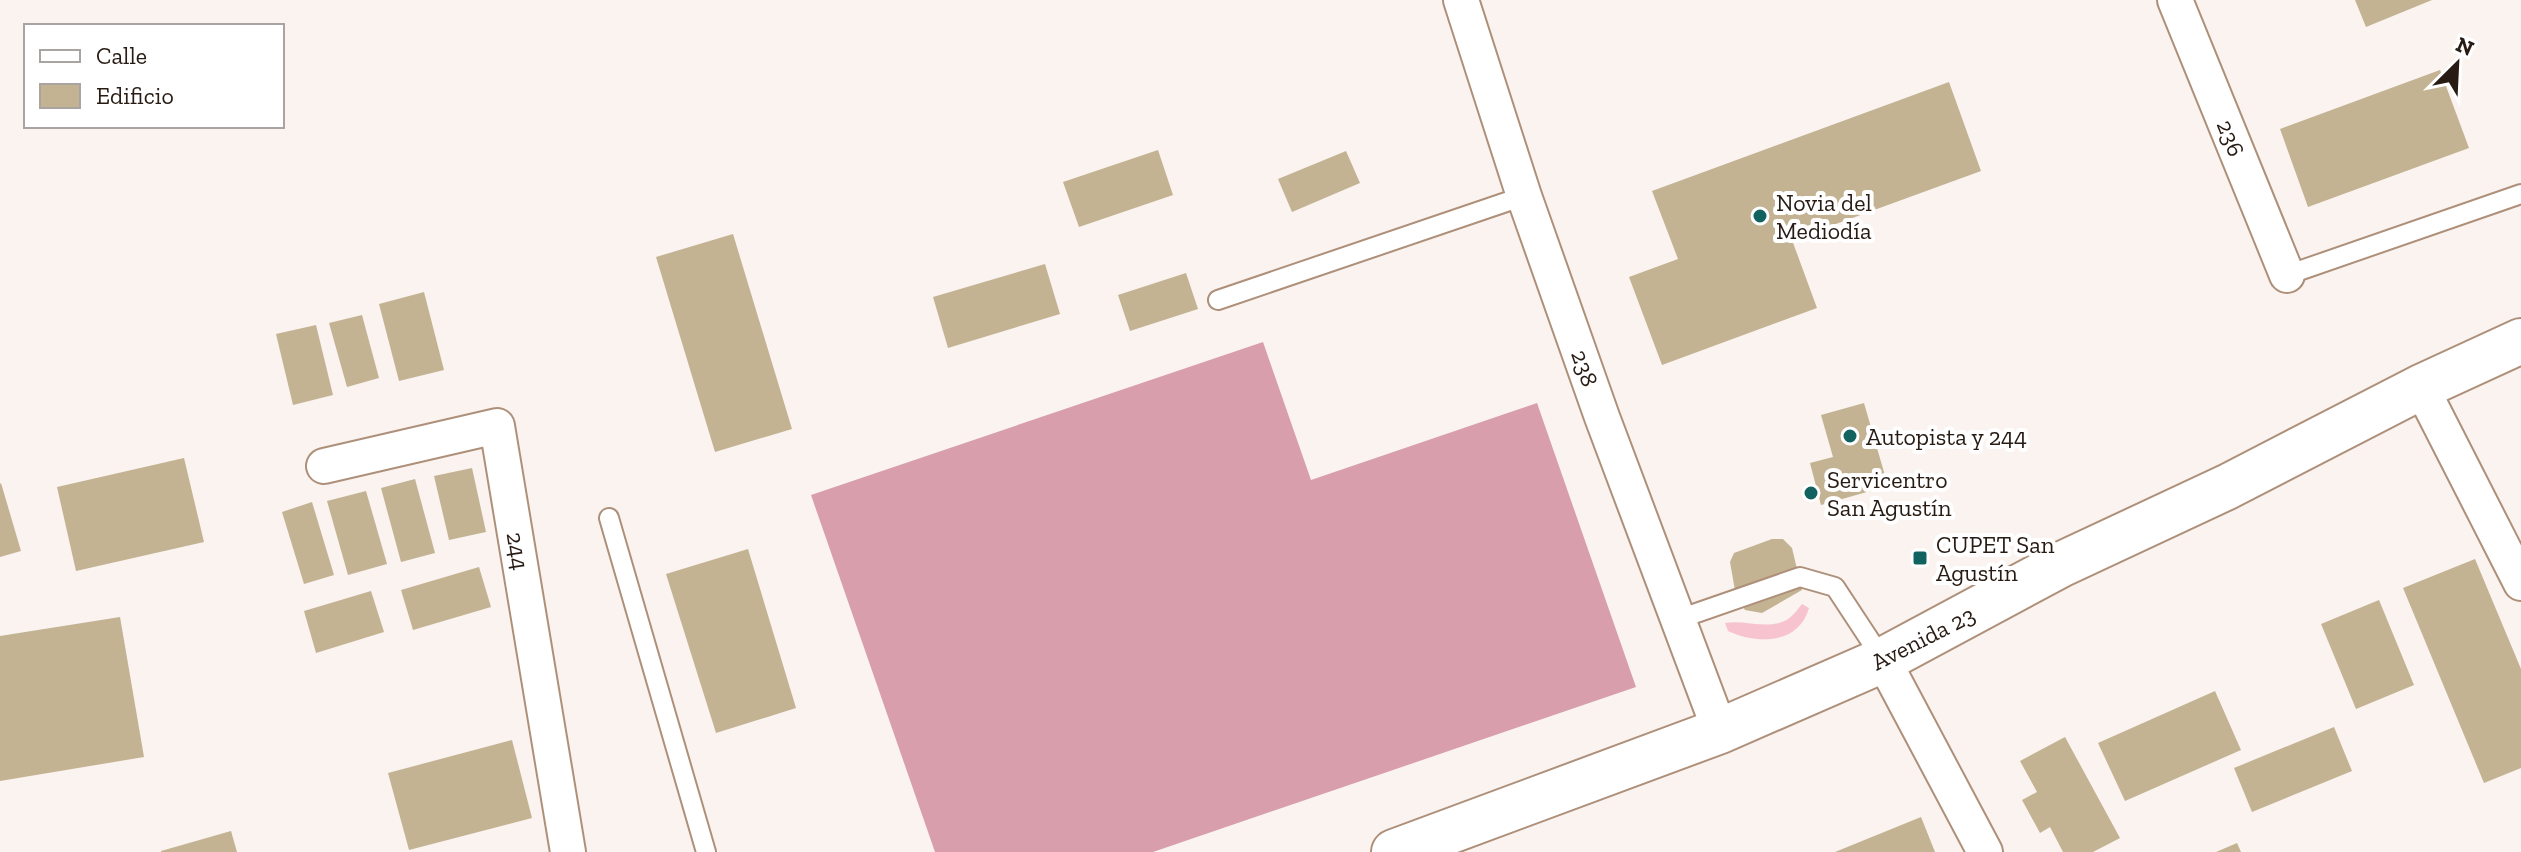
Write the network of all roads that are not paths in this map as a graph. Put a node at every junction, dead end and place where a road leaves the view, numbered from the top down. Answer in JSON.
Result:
{"nodes":[{"id":1,"x":1461,"y":0,"type":"edge"},
{"id":2,"x":2175,"y":0,"type":"edge"},
{"id":3,"x":2521,"y":194,"type":"edge"},
{"id":4,"x":1524,"y":196,"type":"junction"},
{"id":5,"x":2287,"y":275,"type":"joint"},
{"id":6,"x":1218,"y":300,"type":"dead end"},
{"id":7,"x":2521,"y":341,"type":"edge"},
{"id":8,"x":2421,"y":387,"type":"junction"},
{"id":9,"x":324,"y":466,"type":"dead end"},
{"id":10,"x":609,"y":518,"type":"dead end"},
{"id":11,"x":2521,"y":583,"type":"edge"},
{"id":12,"x":1679,"y":619,"type":"junction"},
{"id":13,"x":1883,"y":660,"type":"junction"},
{"id":14,"x":1720,"y":731,"type":"junction"},
{"id":15,"x":1470,"y":839,"type":"edge"},
{"id":16,"x":568,"y":852,"type":"edge"},
{"id":17,"x":706,"y":852,"type":"edge"},
{"id":18,"x":1394,"y":852,"type":"edge"},
{"id":19,"x":1985,"y":852,"type":"edge"}],
"edges":[{"from":1,"to":4,"type":"street","name":"238"},
{"from":2,"to":5,"type":"street","name":"236"},
{"from":3,"to":5,"type":"lane"},
{"from":4,"to":6,"type":"lane"},
{"from":4,"to":12,"type":"street","name":"238"},
{"from":7,"to":8,"type":"main road","name":"Avenida 23"},
{"from":8,"to":11,"type":"street"},
{"from":8,"to":13,"type":"main road","name":"Avenida 23"},
{"from":9,"to":16,"type":"street","name":"244"},
{"from":10,"to":17,"type":"lane"},
{"from":12,"to":13,"type":"lane"},
{"from":12,"to":14,"type":"street","name":"238"},
{"from":13,"to":14,"type":"main road","name":"Avenida 23"},
{"from":13,"to":19,"type":"street"},
{"from":14,"to":15,"type":"main road","name":"Avenida 23"},
{"from":15,"to":18,"type":"main road","name":"Avenida 23"}]}
